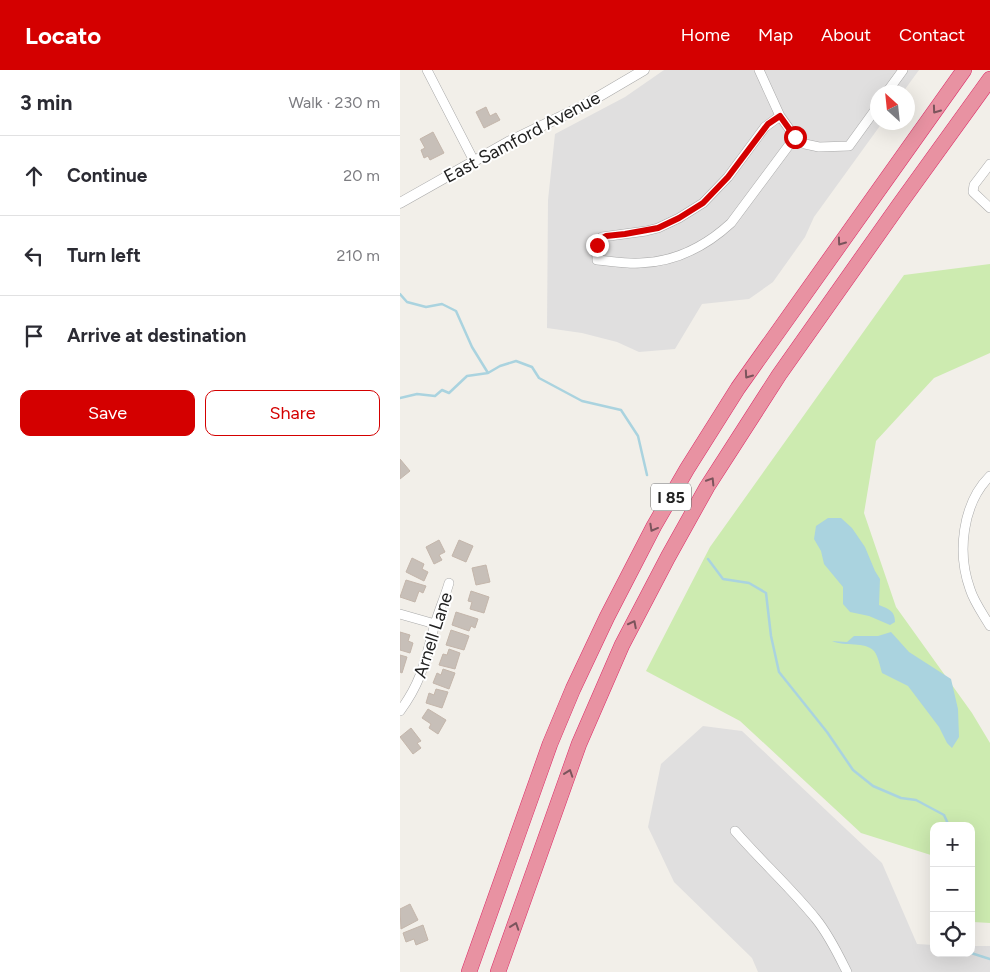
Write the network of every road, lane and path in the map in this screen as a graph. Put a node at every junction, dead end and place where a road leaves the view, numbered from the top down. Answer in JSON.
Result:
{"nodes":[{"id":1,"x":427,"y":70,"type":"edge"},
{"id":2,"x":644,"y":70,"type":"edge"},
{"id":3,"x":759,"y":70,"type":"edge"},
{"id":4,"x":903,"y":70,"type":"edge"},
{"id":5,"x":964,"y":70,"type":"edge"},
{"id":6,"x":990,"y":79,"type":"edge"},
{"id":7,"x":892,"y":85,"type":"edge"},
{"id":8,"x":780,"y":116,"type":"junction"},
{"id":9,"x":870,"y":117,"type":"edge"},
{"id":10,"x":795,"y":137,"type":"junction"},
{"id":11,"x":474,"y":161,"type":"junction"},
{"id":12,"x":990,"y":164,"type":"edge"},
{"id":13,"x":400,"y":203,"type":"edge"},
{"id":14,"x":990,"y":208,"type":"edge"},
{"id":15,"x":990,"y":476,"type":"edge"},
{"id":16,"x":449,"y":583,"type":"dead end"},
{"id":17,"x":400,"y":614,"type":"edge"},
{"id":18,"x":435,"y":624,"type":"junction"},
{"id":19,"x":990,"y":626,"type":"edge"},
{"id":20,"x":400,"y":711,"type":"edge"},
{"id":21,"x":735,"y":831,"type":"dead end"},
{"id":22,"x":469,"y":972,"type":"edge"},
{"id":23,"x":498,"y":972,"type":"edge"},
{"id":24,"x":847,"y":972,"type":"edge"}],
"edges":[{"from":1,"to":11,"type":"street"},
{"from":2,"to":11,"type":"street","name":"East Samford Avenue"},
{"from":3,"to":8,"type":"street"},
{"from":4,"to":7,"type":"street"},
{"from":5,"to":22,"type":"highway","number":"I 85","one_way":true},
{"from":23,"to":6,"type":"highway","number":"I 85","one_way":true},
{"from":8,"to":10,"type":"street"},
{"from":8,"to":10,"type":"street"},
{"from":9,"to":10,"type":"street"},
{"from":11,"to":13,"type":"street","name":"East Samford Avenue"},
{"from":12,"to":14,"type":"street"},
{"from":15,"to":19,"type":"street"},
{"from":16,"to":18,"type":"street","name":"Arnell Lane"},
{"from":17,"to":18,"type":"street"},
{"from":18,"to":20,"type":"street","name":"Arnell Lane"},
{"from":21,"to":24,"type":"street"}]}
